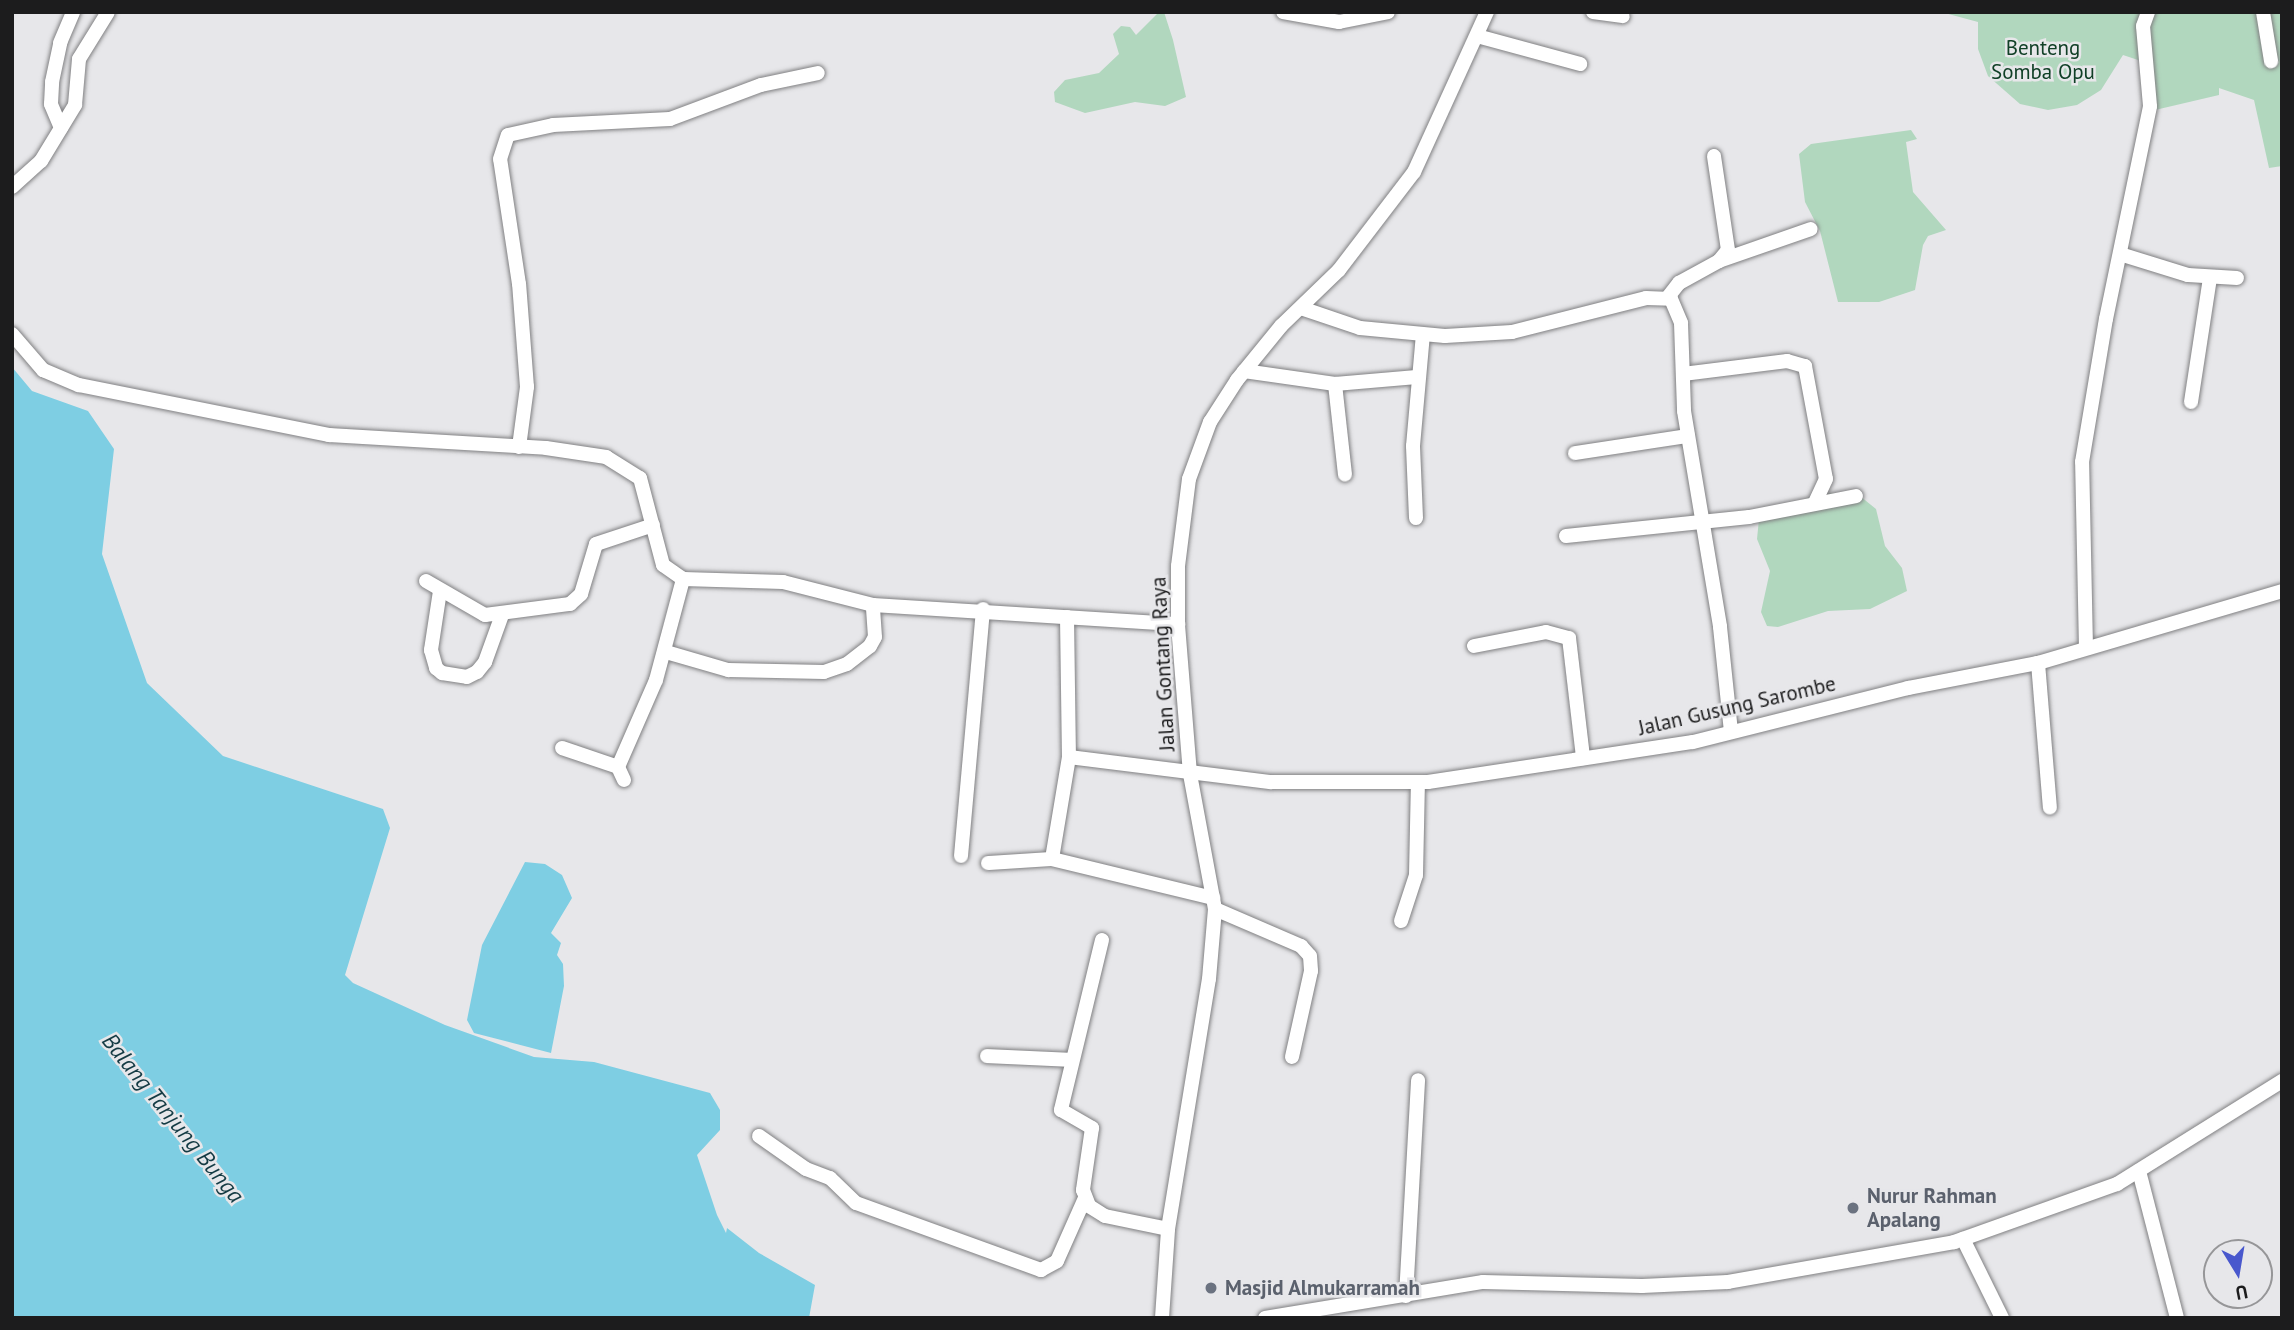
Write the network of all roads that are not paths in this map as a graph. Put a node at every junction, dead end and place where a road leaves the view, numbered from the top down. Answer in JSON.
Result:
{"nodes":[{"id":1,"x":73,"y":12,"type":"edge"},
{"id":2,"x":108,"y":12,"type":"edge"},
{"id":3,"x":1283,"y":12,"type":"edge"},
{"id":4,"x":1388,"y":12,"type":"edge"},
{"id":5,"x":1488,"y":12,"type":"edge"},
{"id":6,"x":1593,"y":12,"type":"edge"},
{"id":7,"x":2148,"y":12,"type":"edge"},
{"id":8,"x":2263,"y":12,"type":"edge"},
{"id":9,"x":1623,"y":16,"type":"dead end"},
{"id":10,"x":1477,"y":36,"type":"junction"},
{"id":11,"x":2271,"y":61,"type":"dead end"},
{"id":12,"x":1580,"y":64,"type":"dead end"},
{"id":13,"x":818,"y":73,"type":"dead end"},
{"id":14,"x":61,"y":128,"type":"junction"},
{"id":15,"x":1714,"y":156,"type":"dead end"},
{"id":16,"x":12,"y":187,"type":"edge"},
{"id":17,"x":1811,"y":229,"type":"dead end"},
{"id":18,"x":2120,"y":254,"type":"junction"},
{"id":19,"x":1719,"y":261,"type":"junction"},
{"id":20,"x":2210,"y":278,"type":"junction"},
{"id":21,"x":2237,"y":278,"type":"dead end"},
{"id":22,"x":1668,"y":297,"type":"junction"},
{"id":23,"x":1301,"y":308,"type":"junction"},
{"id":24,"x":12,"y":334,"type":"edge"},
{"id":25,"x":1423,"y":334,"type":"junction"},
{"id":26,"x":1244,"y":371,"type":"junction"},
{"id":27,"x":1683,"y":374,"type":"junction"},
{"id":28,"x":1417,"y":377,"type":"junction"},
{"id":29,"x":1335,"y":384,"type":"junction"},
{"id":30,"x":2191,"y":402,"type":"dead end"},
{"id":31,"x":1688,"y":436,"type":"junction"},
{"id":32,"x":519,"y":447,"type":"junction"},
{"id":33,"x":1575,"y":453,"type":"dead end"},
{"id":34,"x":1345,"y":474,"type":"dead end"},
{"id":35,"x":1856,"y":496,"type":"dead end"},
{"id":36,"x":1815,"y":503,"type":"junction"},
{"id":37,"x":1416,"y":517,"type":"dead end"},
{"id":38,"x":1700,"y":519,"type":"junction"},
{"id":39,"x":653,"y":525,"type":"junction"},
{"id":40,"x":1566,"y":536,"type":"dead end"},
{"id":41,"x":683,"y":579,"type":"junction"},
{"id":42,"x":426,"y":581,"type":"dead end"},
{"id":43,"x":440,"y":591,"type":"junction"},
{"id":44,"x":2282,"y":591,"type":"edge"},
{"id":45,"x":873,"y":606,"type":"junction"},
{"id":46,"x":983,"y":610,"type":"junction"},
{"id":47,"x":502,"y":615,"type":"junction"},
{"id":48,"x":1067,"y":617,"type":"junction"},
{"id":49,"x":1178,"y":624,"type":"junction"},
{"id":50,"x":1474,"y":646,"type":"dead end"},
{"id":51,"x":2086,"y":648,"type":"junction"},
{"id":52,"x":666,"y":652,"type":"junction"},
{"id":53,"x":2038,"y":663,"type":"junction"},
{"id":54,"x":1731,"y":731,"type":"junction"},
{"id":55,"x":562,"y":748,"type":"dead end"},
{"id":56,"x":1069,"y":757,"type":"junction"},
{"id":57,"x":1583,"y":758,"type":"junction"},
{"id":58,"x":1190,"y":774,"type":"junction"},
{"id":59,"x":1418,"y":783,"type":"junction"},
{"id":60,"x":2050,"y":808,"type":"dead end"},
{"id":61,"x":961,"y":856,"type":"dead end"},
{"id":62,"x":1052,"y":859,"type":"junction"},
{"id":63,"x":988,"y":863,"type":"dead end"},
{"id":64,"x":1214,"y":903,"type":"junction"},
{"id":65,"x":1401,"y":920,"type":"dead end"},
{"id":66,"x":1102,"y":940,"type":"dead end"},
{"id":67,"x":987,"y":1056,"type":"dead end"},
{"id":68,"x":1292,"y":1057,"type":"dead end"},
{"id":69,"x":1072,"y":1059,"type":"junction"},
{"id":70,"x":1418,"y":1080,"type":"dead end"},
{"id":71,"x":2282,"y":1081,"type":"edge"},
{"id":72,"x":760,"y":1136,"type":"dead end"},
{"id":73,"x":2139,"y":1171,"type":"junction"},
{"id":74,"x":1085,"y":1198,"type":"junction"},
{"id":75,"x":1168,"y":1229,"type":"junction"},
{"id":76,"x":1963,"y":1238,"type":"junction"},
{"id":77,"x":1406,"y":1296,"type":"junction"},
{"id":78,"x":1162,"y":1318,"type":"edge"},
{"id":79,"x":1265,"y":1318,"type":"edge"},
{"id":80,"x":2002,"y":1318,"type":"edge"},
{"id":81,"x":2178,"y":1318,"type":"edge"}],
"edges":[{"from":1,"to":14,"type":"street"},
{"from":2,"to":14,"type":"street"},
{"from":3,"to":4,"type":"street"},
{"from":5,"to":10,"type":"street","name":"Jalan Gontang Raya"},
{"from":6,"to":9,"type":"street"},
{"from":7,"to":18,"type":"street"},
{"from":8,"to":11,"type":"street"},
{"from":10,"to":12,"type":"street"},
{"from":10,"to":23,"type":"street","name":"Jalan Gontang Raya"},
{"from":13,"to":32,"type":"street"},
{"from":14,"to":16,"type":"street"},
{"from":15,"to":19,"type":"street"},
{"from":17,"to":19,"type":"street"},
{"from":18,"to":20,"type":"street"},
{"from":18,"to":51,"type":"street"},
{"from":19,"to":22,"type":"street"},
{"from":20,"to":21,"type":"street"},
{"from":20,"to":30,"type":"street"},
{"from":22,"to":25,"type":"street"},
{"from":22,"to":27,"type":"street"},
{"from":23,"to":25,"type":"street"},
{"from":23,"to":26,"type":"street","name":"Jalan Gontang Raya"},
{"from":24,"to":32,"type":"street"},
{"from":25,"to":28,"type":"street"},
{"from":26,"to":29,"type":"street"},
{"from":26,"to":49,"type":"street","name":"Jalan Gontang Raya"},
{"from":27,"to":31,"type":"street"},
{"from":27,"to":36,"type":"street"},
{"from":28,"to":29,"type":"street"},
{"from":28,"to":37,"type":"street"},
{"from":29,"to":34,"type":"street"},
{"from":31,"to":33,"type":"street"},
{"from":31,"to":38,"type":"street"},
{"from":32,"to":39,"type":"street"},
{"from":35,"to":36,"type":"street"},
{"from":36,"to":38,"type":"street"},
{"from":38,"to":40,"type":"street"},
{"from":38,"to":54,"type":"street"},
{"from":39,"to":41,"type":"street"},
{"from":39,"to":47,"type":"street"},
{"from":41,"to":45,"type":"street"},
{"from":41,"to":52,"type":"street"},
{"from":42,"to":43,"type":"street"},
{"from":43,"to":47,"type":"street"},
{"from":43,"to":47,"type":"street"},
{"from":44,"to":51,"type":"street","name":"Jalan Gusung Sarombe"},
{"from":45,"to":46,"type":"street"},
{"from":45,"to":52,"type":"street"},
{"from":46,"to":48,"type":"street"},
{"from":46,"to":61,"type":"street"},
{"from":48,"to":49,"type":"street"},
{"from":48,"to":56,"type":"street"},
{"from":49,"to":58,"type":"street","name":"Jalan Gontang Raya"},
{"from":50,"to":57,"type":"street"},
{"from":51,"to":53,"type":"street","name":"Jalan Gusung Sarombe"},
{"from":52,"to":55,"type":"street"},
{"from":53,"to":54,"type":"street","name":"Jalan Gusung Sarombe"},
{"from":53,"to":60,"type":"street"},
{"from":54,"to":57,"type":"street","name":"Jalan Gusung Sarombe"},
{"from":56,"to":58,"type":"street","name":"Jalan Gusung Sarombe"},
{"from":56,"to":62,"type":"street"},
{"from":57,"to":59,"type":"street","name":"Jalan Gusung Sarombe"},
{"from":58,"to":59,"type":"street","name":"Jalan Gusung Sarombe"},
{"from":58,"to":64,"type":"street","name":"Jalan Gontang Raya"},
{"from":59,"to":65,"type":"street"},
{"from":62,"to":63,"type":"street"},
{"from":62,"to":64,"type":"street"},
{"from":64,"to":68,"type":"street"},
{"from":64,"to":75,"type":"street","name":"Jalan Gontang Raya"},
{"from":66,"to":69,"type":"street"},
{"from":67,"to":69,"type":"street"},
{"from":69,"to":74,"type":"street"},
{"from":70,"to":77,"type":"street"},
{"from":71,"to":73,"type":"street"},
{"from":72,"to":74,"type":"street"},
{"from":73,"to":76,"type":"street"},
{"from":73,"to":81,"type":"street"},
{"from":74,"to":75,"type":"street"},
{"from":75,"to":78,"type":"street","name":"Jalan Gontang Raya"},
{"from":76,"to":77,"type":"street"},
{"from":76,"to":80,"type":"street"},
{"from":77,"to":79,"type":"street"}]}
